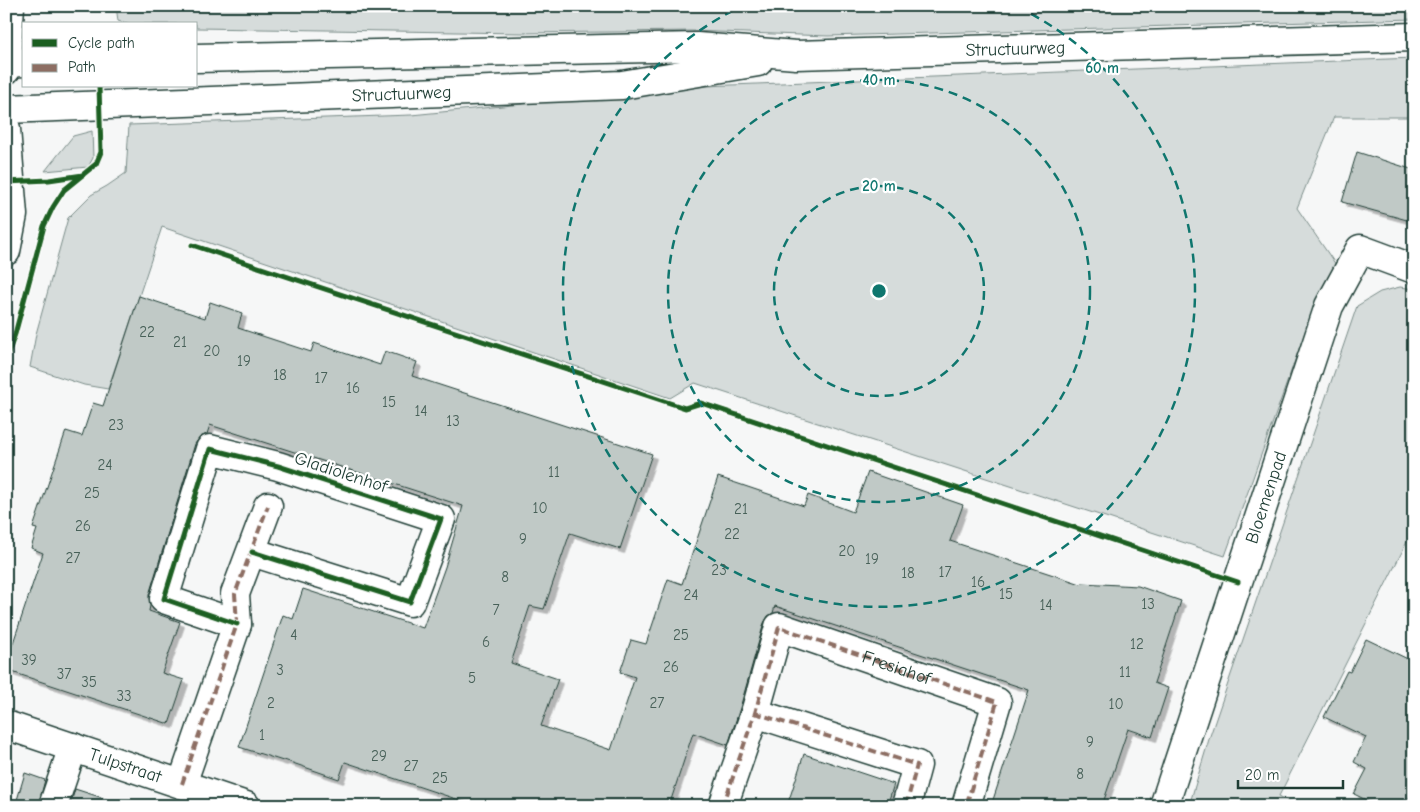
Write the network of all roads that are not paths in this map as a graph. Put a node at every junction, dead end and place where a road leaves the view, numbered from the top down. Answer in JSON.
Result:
{"nodes":[{"id":1,"x":10,"y":6,"type":"edge"},
{"id":2,"x":1414,"y":37,"type":"edge"},
{"id":3,"x":796,"y":56,"type":"junction"},
{"id":4,"x":198,"y":58,"type":"edge"},
{"id":5,"x":22,"y":62,"type":"edge"},
{"id":6,"x":6,"y":63,"type":"edge"},
{"id":7,"x":6,"y":70,"type":"edge"},
{"id":8,"x":6,"y":109,"type":"edge"},
{"id":9,"x":6,"y":129,"type":"edge"},
{"id":10,"x":6,"y":251,"type":"edge"},
{"id":11,"x":1414,"y":270,"type":"edge"},
{"id":12,"x":268,"y":506,"type":"dead end"},
{"id":13,"x":252,"y":552,"type":"junction"},
{"id":14,"x":238,"y":624,"type":"junction"},
{"id":15,"x":755,"y":713,"type":"junction"},
{"id":16,"x":6,"y":725,"type":"edge"},
{"id":17,"x":73,"y":747,"type":"junction"},
{"id":18,"x":182,"y":784,"type":"junction"},
{"id":19,"x":53,"y":806,"type":"edge"},
{"id":20,"x":246,"y":806,"type":"edge"},
{"id":21,"x":723,"y":806,"type":"edge"},
{"id":22,"x":906,"y":806,"type":"edge"},
{"id":23,"x":966,"y":806,"type":"edge"},
{"id":24,"x":1164,"y":806,"type":"edge"}],
"edges":[{"from":1,"to":6,"type":"street"},
{"from":2,"to":3,"type":"street","name":"Structuurweg"},
{"from":3,"to":4,"type":"street","name":"Structuurweg"},
{"from":3,"to":8,"type":"street","name":"Structuurweg"},
{"from":5,"to":6,"type":"street"},
{"from":6,"to":7,"type":"street"},
{"from":9,"to":10,"type":"street"},
{"from":11,"to":24,"type":"street","name":"Bloemenpad"},
{"from":12,"to":13,"type":"street"},
{"from":13,"to":14,"type":"street"},
{"from":13,"to":14,"type":"street","name":"Gladiolenhof"},
{"from":14,"to":18,"type":"street"},
{"from":15,"to":21,"type":"street","name":"Fresiahof"},
{"from":15,"to":22,"type":"street"},
{"from":15,"to":23,"type":"street","name":"Fresiahof"},
{"from":16,"to":17,"type":"street","name":"Tulpstraat"},
{"from":17,"to":18,"type":"street","name":"Tulpstraat"},
{"from":17,"to":19,"type":"street"},
{"from":18,"to":20,"type":"street","name":"Tulpstraat"}]}
